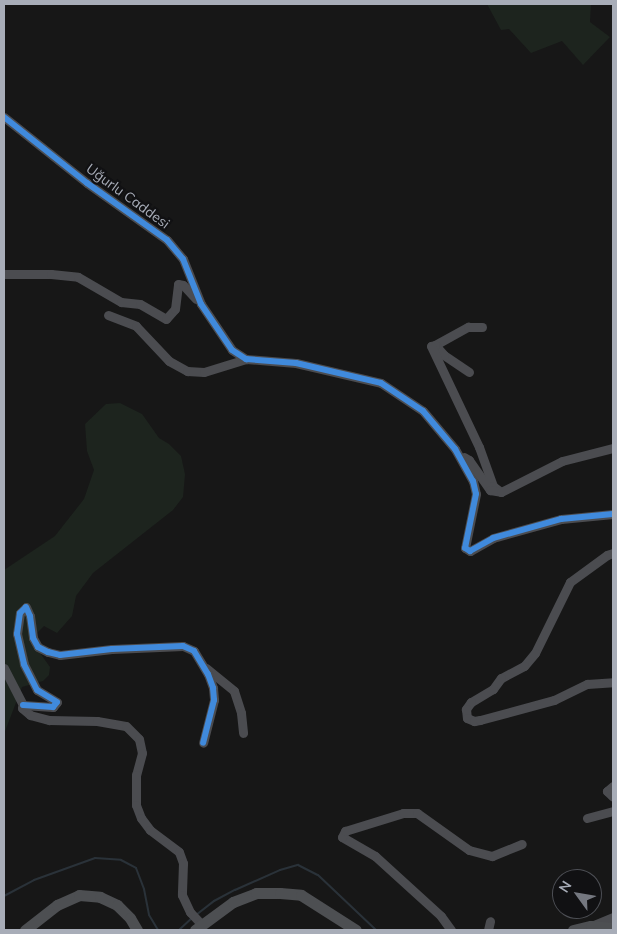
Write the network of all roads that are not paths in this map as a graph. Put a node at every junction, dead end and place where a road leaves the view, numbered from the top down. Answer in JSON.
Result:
{"nodes":[{"id":1,"x":4,"y":117,"type":"edge"},
{"id":2,"x":4,"y":274,"type":"edge"},
{"id":3,"x":199,"y":300,"type":"junction"},
{"id":4,"x":108,"y":315,"type":"dead end"},
{"id":5,"x":482,"y":326,"type":"dead end"},
{"id":6,"x":435,"y":345,"type":"junction"},
{"id":7,"x":246,"y":359,"type":"junction"},
{"id":8,"x":469,"y":372,"type":"dead end"},
{"id":9,"x":613,"y":448,"type":"edge"},
{"id":10,"x":459,"y":454,"type":"junction"},
{"id":11,"x":501,"y":492,"type":"junction"},
{"id":12,"x":613,"y":514,"type":"edge"},
{"id":13,"x":613,"y":553,"type":"edge"},
{"id":14,"x":204,"y":666,"type":"junction"},
{"id":15,"x":4,"y":668,"type":"edge"},
{"id":16,"x":613,"y":682,"type":"edge"},
{"id":17,"x":22,"y":705,"type":"junction"},
{"id":18,"x":243,"y":733,"type":"dead end"},
{"id":19,"x":203,"y":743,"type":"dead end"},
{"id":20,"x":613,"y":786,"type":"edge"},
{"id":21,"x":613,"y":797,"type":"edge"},
{"id":22,"x":613,"y":811,"type":"edge"},
{"id":23,"x":587,"y":818,"type":"dead end"},
{"id":24,"x":522,"y":844,"type":"dead end"},
{"id":25,"x":613,"y":917,"type":"edge"},
{"id":26,"x":198,"y":925,"type":"edge"},
{"id":27,"x":592,"y":926,"type":"junction"},
{"id":28,"x":613,"y":928,"type":"edge"},
{"id":29,"x":24,"y":930,"type":"edge"},
{"id":30,"x":137,"y":930,"type":"edge"},
{"id":31,"x":355,"y":930,"type":"edge"},
{"id":32,"x":451,"y":930,"type":"edge"},
{"id":33,"x":573,"y":930,"type":"edge"}],
"edges":[{"from":1,"to":3,"type":"street","name":"Uğurlu Caddesi"},
{"from":2,"to":3,"type":"street"},
{"from":3,"to":7,"type":"street","name":"Uğurlu Caddesi"},
{"from":4,"to":7,"type":"street"},
{"from":5,"to":6,"type":"street"},
{"from":6,"to":8,"type":"street"},
{"from":6,"to":11,"type":"street"},
{"from":7,"to":10,"type":"street"},
{"from":9,"to":11,"type":"street"},
{"from":10,"to":11,"type":"street"},
{"from":10,"to":12,"type":"street"},
{"from":13,"to":16,"type":"street"},
{"from":14,"to":17,"type":"street"},
{"from":14,"to":18,"type":"street"},
{"from":14,"to":19,"type":"street"},
{"from":15,"to":17,"type":"street"},
{"from":17,"to":26,"type":"street"},
{"from":20,"to":21,"type":"street"},
{"from":22,"to":23,"type":"street"},
{"from":24,"to":32,"type":"street"},
{"from":25,"to":27,"type":"street"},
{"from":26,"to":31,"type":"main road"},
{"from":27,"to":28,"type":"main road"},
{"from":27,"to":33,"type":"main road"},
{"from":29,"to":30,"type":"main road"}]}
